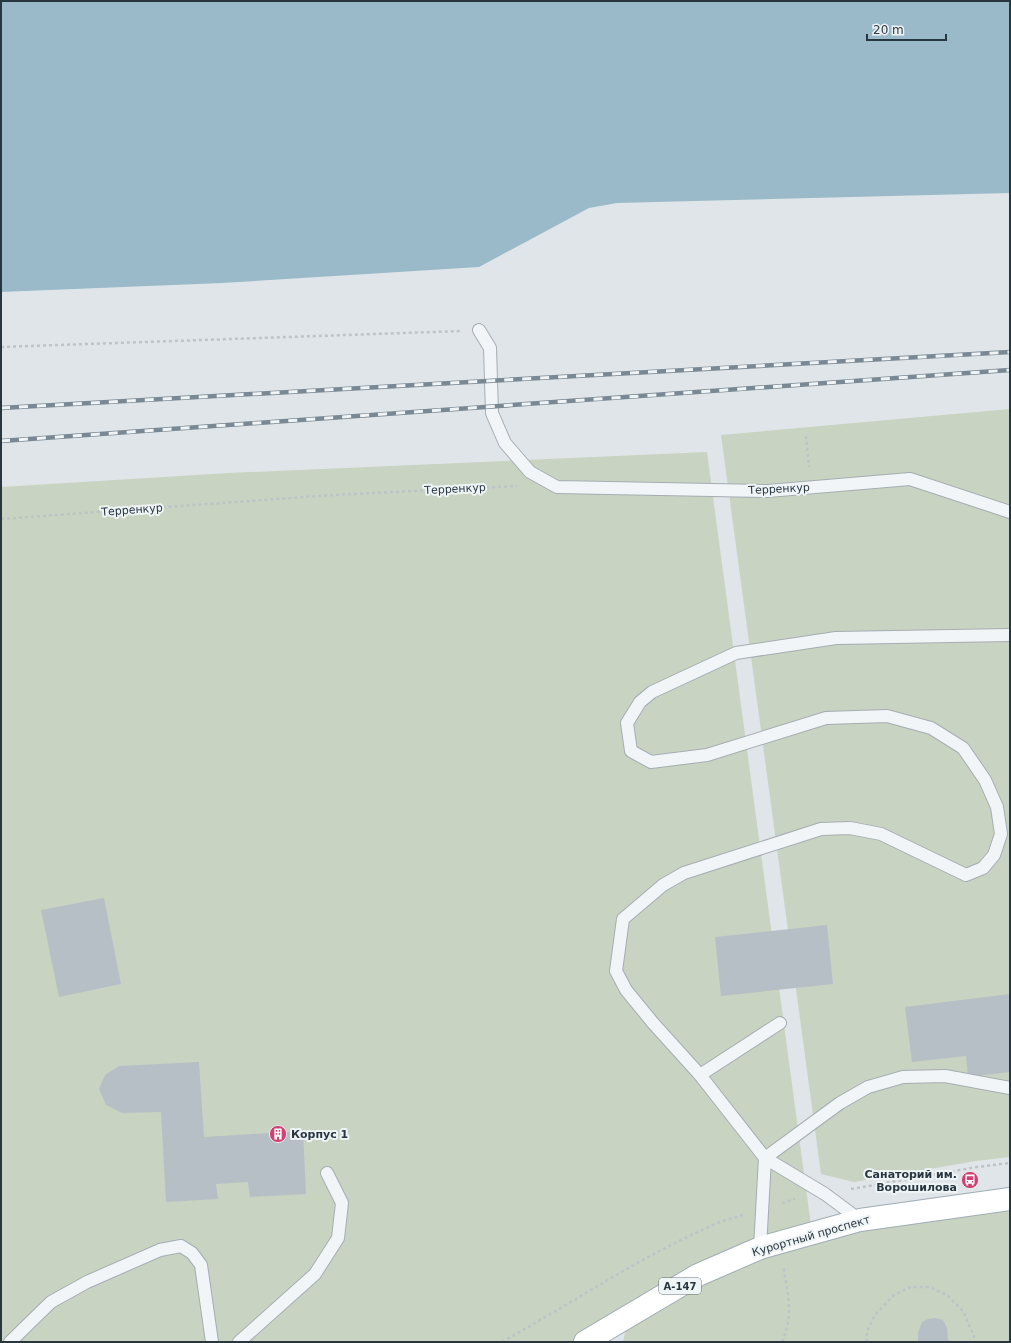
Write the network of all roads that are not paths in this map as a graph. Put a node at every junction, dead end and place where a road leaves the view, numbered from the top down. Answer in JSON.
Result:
{"nodes":[{"id":1,"x":479,"y":330,"type":"road end"},
{"id":2,"x":1010,"y":512,"type":"edge"},
{"id":3,"x":1010,"y":635,"type":"edge"},
{"id":4,"x":780,"y":1023,"type":"dead end"},
{"id":5,"x":700,"y":1075,"type":"junction"},
{"id":6,"x":1010,"y":1088,"type":"edge"},
{"id":7,"x":765,"y":1158,"type":"junction"},
{"id":8,"x":327,"y":1173,"type":"dead end"},
{"id":9,"x":1010,"y":1199,"type":"edge"},
{"id":10,"x":860,"y":1220,"type":"junction"},
{"id":11,"x":760,"y":1248,"type":"junction"},
{"id":12,"x":10,"y":1342,"type":"edge"},
{"id":13,"x":212,"y":1342,"type":"edge"},
{"id":14,"x":239,"y":1342,"type":"edge"},
{"id":15,"x":585,"y":1342,"type":"edge"}],
"edges":[{"from":1,"to":2,"type":"lane","name":"Терренкур"},
{"from":3,"to":5,"type":"lane"},
{"from":4,"to":5,"type":"lane"},
{"from":5,"to":7,"type":"lane"},
{"from":6,"to":7,"type":"lane"},
{"from":7,"to":10,"type":"lane"},
{"from":7,"to":11,"type":"lane"},
{"from":8,"to":14,"type":"lane"},
{"from":9,"to":10,"type":"main road","name":"Курортный проспект","number":"А-147"},
{"from":10,"to":11,"type":"main road","name":"Курортный проспект","number":"А-147"},
{"from":11,"to":15,"type":"main road","name":"Курортный проспект","number":"А-147"},
{"from":12,"to":13,"type":"lane"}]}
